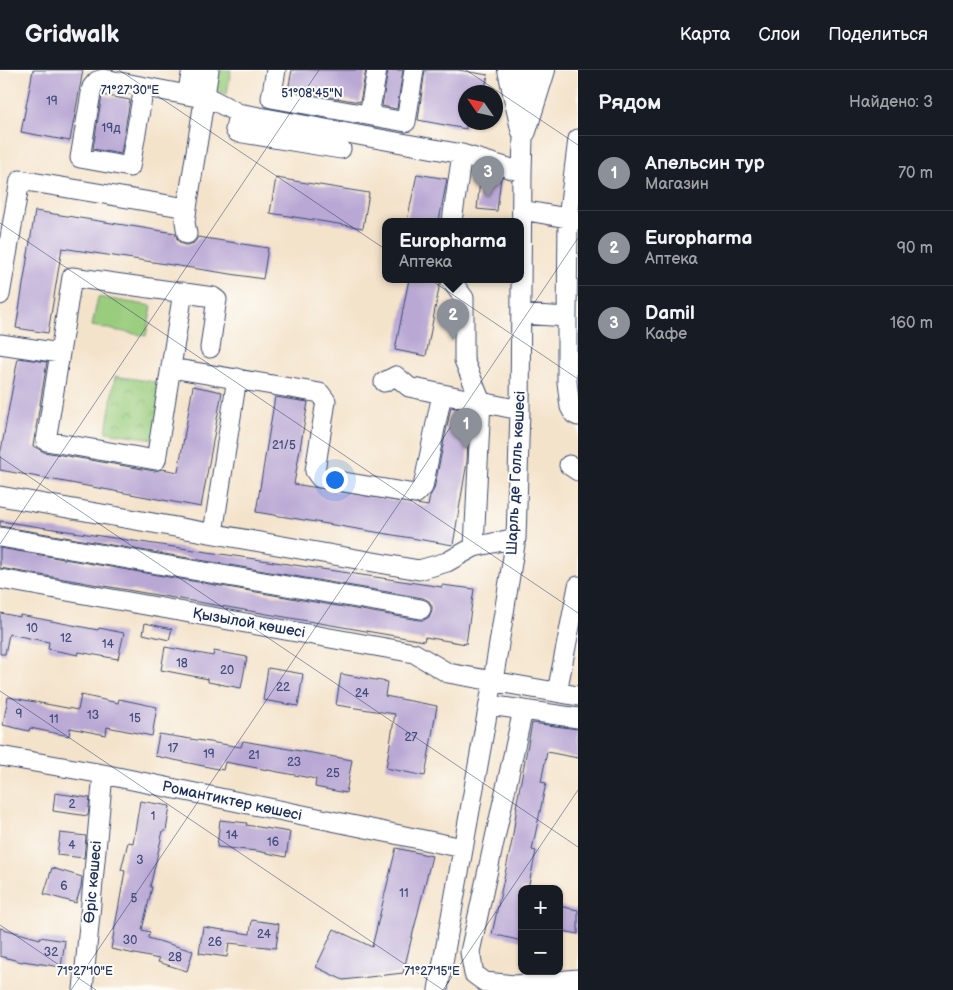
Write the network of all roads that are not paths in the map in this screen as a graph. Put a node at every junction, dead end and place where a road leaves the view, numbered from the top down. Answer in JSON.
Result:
{"nodes":[{"id":1,"x":192,"y":70,"type":"edge"},
{"id":2,"x":209,"y":70,"type":"edge"},
{"id":3,"x":276,"y":70,"type":"edge"},
{"id":4,"x":377,"y":70,"type":"edge"},
{"id":5,"x":414,"y":70,"type":"edge"},
{"id":6,"x":510,"y":70,"type":"edge"},
{"id":7,"x":526,"y":70,"type":"edge"},
{"id":8,"x":543,"y":70,"type":"edge"},
{"id":9,"x":144,"y":87,"type":"junction"},
{"id":10,"x":196,"y":96,"type":"junction"},
{"id":11,"x":238,"y":112,"type":"junction"},
{"id":12,"x":369,"y":115,"type":"junction"},
{"id":13,"x":524,"y":131,"type":"junction"},
{"id":14,"x":578,"y":139,"type":"edge"},
{"id":15,"x":341,"y":149,"type":"dead end"},
{"id":16,"x":462,"y":154,"type":"junction"},
{"id":17,"x":522,"y":172,"type":"junction"},
{"id":18,"x":187,"y":208,"type":"junction"},
{"id":19,"x":522,"y":210,"type":"junction"},
{"id":20,"x":452,"y":218,"type":"edge"},
{"id":21,"x":522,"y":218,"type":"edge"},
{"id":22,"x":573,"y":219,"type":"edge"},
{"id":23,"x":187,"y":234,"type":"dead end"},
{"id":24,"x":453,"y":283,"type":"edge"},
{"id":25,"x":521,"y":283,"type":"edge"},
{"id":26,"x":183,"y":292,"type":"junction"},
{"id":27,"x":0,"y":295,"type":"edge"},
{"id":28,"x":521,"y":314,"type":"junction"},
{"id":29,"x":567,"y":317,"type":"junction"},
{"id":30,"x":0,"y":344,"type":"edge"},
{"id":31,"x":210,"y":348,"type":"dead end"},
{"id":32,"x":60,"y":353,"type":"junction"},
{"id":33,"x":171,"y":368,"type":"junction"},
{"id":34,"x":237,"y":378,"type":"junction"},
{"id":35,"x":384,"y":382,"type":"dead end"},
{"id":36,"x":442,"y":394,"type":"junction"},
{"id":37,"x":481,"y":402,"type":"junction"},
{"id":38,"x":520,"y":410,"type":"junction"},
{"id":39,"x":578,"y":416,"type":"edge"},
{"id":40,"x":0,"y":496,"type":"edge"},
{"id":41,"x":213,"y":533,"type":"junction"},
{"id":42,"x":0,"y":537,"type":"edge"},
{"id":43,"x":516,"y":538,"type":"junction"},
{"id":44,"x":474,"y":547,"type":"junction"},
{"id":45,"x":0,"y":579,"type":"edge"},
{"id":46,"x":578,"y":586,"type":"edge"},
{"id":47,"x":421,"y":609,"type":"dead end"},
{"id":48,"x":493,"y":681,"type":"junction"},
{"id":49,"x":557,"y":692,"type":"junction"},
{"id":50,"x":578,"y":696,"type":"edge"},
{"id":51,"x":488,"y":705,"type":"junction"},
{"id":52,"x":523,"y":710,"type":"junction"},
{"id":53,"x":578,"y":718,"type":"edge"},
{"id":54,"x":0,"y":756,"type":"edge"},
{"id":55,"x":103,"y":774,"type":"junction"},
{"id":56,"x":463,"y":848,"type":"junction"},
{"id":57,"x":578,"y":979,"type":"edge"},
{"id":58,"x":536,"y":986,"type":"edge"},
{"id":59,"x":84,"y":990,"type":"edge"},
{"id":60,"x":438,"y":990,"type":"edge"}],
"edges":[{"from":1,"to":10,"type":"street"},
{"from":2,"to":10,"type":"street"},
{"from":3,"to":12,"type":"street"},
{"from":4,"to":12,"type":"street"},
{"from":5,"to":12,"type":"street"},
{"from":6,"to":13,"type":"main road"},
{"from":7,"to":13,"type":"street","name":"Шарль де Голль көшесі"},
{"from":8,"to":13,"type":"main road"},
{"from":9,"to":9,"type":"street"},
{"from":9,"to":10,"type":"street"},
{"from":10,"to":11,"type":"street"},
{"from":10,"to":18,"type":"street"},
{"from":11,"to":15,"type":"street"},
{"from":11,"to":16,"type":"street"},
{"from":13,"to":17,"type":"street","name":"Шарль де Голль көшесі"},
{"from":14,"to":22,"type":"street"},
{"from":16,"to":17,"type":"street"},
{"from":16,"to":20,"type":"street"},
{"from":17,"to":19,"type":"street","name":"Шарль де Голль көшесі"},
{"from":18,"to":23,"type":"street"},
{"from":18,"to":27,"type":"street"},
{"from":19,"to":21,"type":"street","name":"Шарль де Голль көшесі"},
{"from":19,"to":22,"type":"street"},
{"from":22,"to":29,"type":"street"},
{"from":24,"to":37,"type":"street"},
{"from":25,"to":28,"type":"street","name":"Шарль де Голль көшесі"},
{"from":26,"to":31,"type":"street"},
{"from":26,"to":32,"type":"street"},
{"from":26,"to":33,"type":"street"},
{"from":28,"to":29,"type":"street"},
{"from":28,"to":38,"type":"street","name":"Шарль де Голль көшесі"},
{"from":29,"to":39,"type":"street"},
{"from":30,"to":32,"type":"street"},
{"from":32,"to":33,"type":"street"},
{"from":33,"to":34,"type":"street"},
{"from":34,"to":36,"type":"street"},
{"from":34,"to":41,"type":"street"},
{"from":35,"to":36,"type":"street"},
{"from":36,"to":37,"type":"street"},
{"from":37,"to":38,"type":"street"},
{"from":37,"to":44,"type":"street"},
{"from":38,"to":43,"type":"street","name":"Шарль де Голль көшесі"},
{"from":40,"to":41,"type":"street"},
{"from":41,"to":44,"type":"street"},
{"from":42,"to":47,"type":"street"},
{"from":43,"to":44,"type":"street"},
{"from":43,"to":48,"type":"street","name":"Шарль де Голль көшесі"},
{"from":45,"to":48,"type":"street","name":"Қызылой көшесі"},
{"from":46,"to":49,"type":"street"},
{"from":48,"to":49,"type":"street","name":"Қызылой көшесі"},
{"from":48,"to":51,"type":"street","name":"Шарль де Голль көшесі"},
{"from":49,"to":50,"type":"street","name":"Қызылой көшесі"},
{"from":51,"to":52,"type":"street"},
{"from":51,"to":56,"type":"street","name":"Шарль де Голль көшесі"},
{"from":52,"to":53,"type":"street"},
{"from":52,"to":58,"type":"street"},
{"from":54,"to":55,"type":"street","name":"Романтиктер көшесі"},
{"from":55,"to":56,"type":"street","name":"Романтиктер көшесі"},
{"from":55,"to":59,"type":"street","name":"Өріс көшесі"},
{"from":56,"to":60,"type":"street","name":"Шарль де Голль көшесі"},
{"from":57,"to":58,"type":"street"}]}
